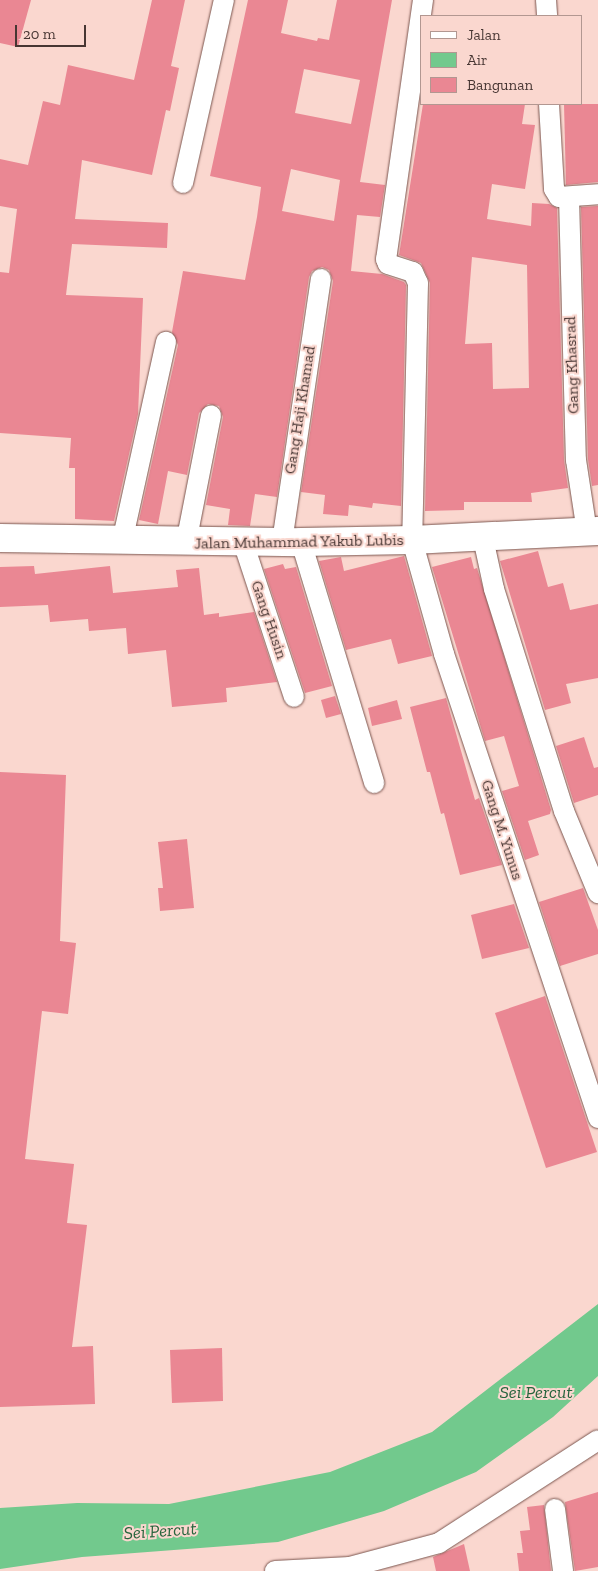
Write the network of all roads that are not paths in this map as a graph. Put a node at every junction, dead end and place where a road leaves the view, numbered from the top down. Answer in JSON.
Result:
{"nodes":[{"id":1,"x":224,"y":0,"type":"edge"},
{"id":2,"x":423,"y":0,"type":"edge"},
{"id":3,"x":546,"y":0,"type":"edge"},
{"id":4,"x":421,"y":15,"type":"edge"},
{"id":5,"x":547,"y":15,"type":"edge"},
{"id":6,"x":420,"y":21,"type":"edge"},
{"id":7,"x":549,"y":105,"type":"edge"},
{"id":8,"x":183,"y":184,"type":"dead end"},
{"id":9,"x":598,"y":194,"type":"edge"},
{"id":10,"x":569,"y":197,"type":"junction"},
{"id":11,"x":321,"y":279,"type":"dead end"},
{"id":12,"x":166,"y":342,"type":"dead end"},
{"id":13,"x":210,"y":415,"type":"dead end"},
{"id":14,"x":593,"y":532,"type":"edge"},
{"id":15,"x":0,"y":538,"type":"edge"},
{"id":16,"x":484,"y":538,"type":"junction"},
{"id":17,"x":412,"y":540,"type":"junction"},
{"id":18,"x":122,"y":542,"type":"junction"},
{"id":19,"x":243,"y":542,"type":"junction"},
{"id":20,"x":291,"y":542,"type":"junction"},
{"id":21,"x":186,"y":543,"type":"junction"},
{"id":22,"x":294,"y":697,"type":"dead end"},
{"id":23,"x":374,"y":783,"type":"dead end"},
{"id":24,"x":598,"y":893,"type":"edge"},
{"id":25,"x":598,"y":1118,"type":"edge"},
{"id":26,"x":598,"y":1440,"type":"edge"},
{"id":27,"x":555,"y":1509,"type":"dead end"},
{"id":28,"x":275,"y":1571,"type":"edge"},
{"id":29,"x":563,"y":1571,"type":"edge"}],
"edges":[{"from":1,"to":8,"type":"street"},
{"from":2,"to":4,"type":"street","name":"Gang M. Yunus"},
{"from":3,"to":5,"type":"street"},
{"from":6,"to":17,"type":"street","name":"Gang M. Yunus"},
{"from":7,"to":10,"type":"street"},
{"from":9,"to":10,"type":"street"},
{"from":10,"to":14,"type":"street","name":"Gang Khasrad"},
{"from":11,"to":20,"type":"street","name":"Gang Haji Khamad"},
{"from":12,"to":18,"type":"street"},
{"from":13,"to":21,"type":"street"},
{"from":14,"to":16,"type":"main road","name":"Jalan Muhammad Yakub Lubis"},
{"from":15,"to":18,"type":"main road","name":"Jalan Muhammad Yakub Lubis"},
{"from":16,"to":17,"type":"main road","name":"Jalan Muhammad Yakub Lubis"},
{"from":16,"to":24,"type":"street"},
{"from":17,"to":20,"type":"main road","name":"Jalan Muhammad Yakub Lubis"},
{"from":17,"to":25,"type":"street","name":"Gang M. Yunus"},
{"from":18,"to":21,"type":"main road","name":"Jalan Muhammad Yakub Lubis"},
{"from":19,"to":20,"type":"main road","name":"Jalan Muhammad Yakub Lubis"},
{"from":19,"to":21,"type":"main road","name":"Jalan Muhammad Yakub Lubis"},
{"from":19,"to":22,"type":"street","name":"Gang Husin"},
{"from":20,"to":23,"type":"street"},
{"from":26,"to":28,"type":"street"},
{"from":27,"to":29,"type":"street"}]}
